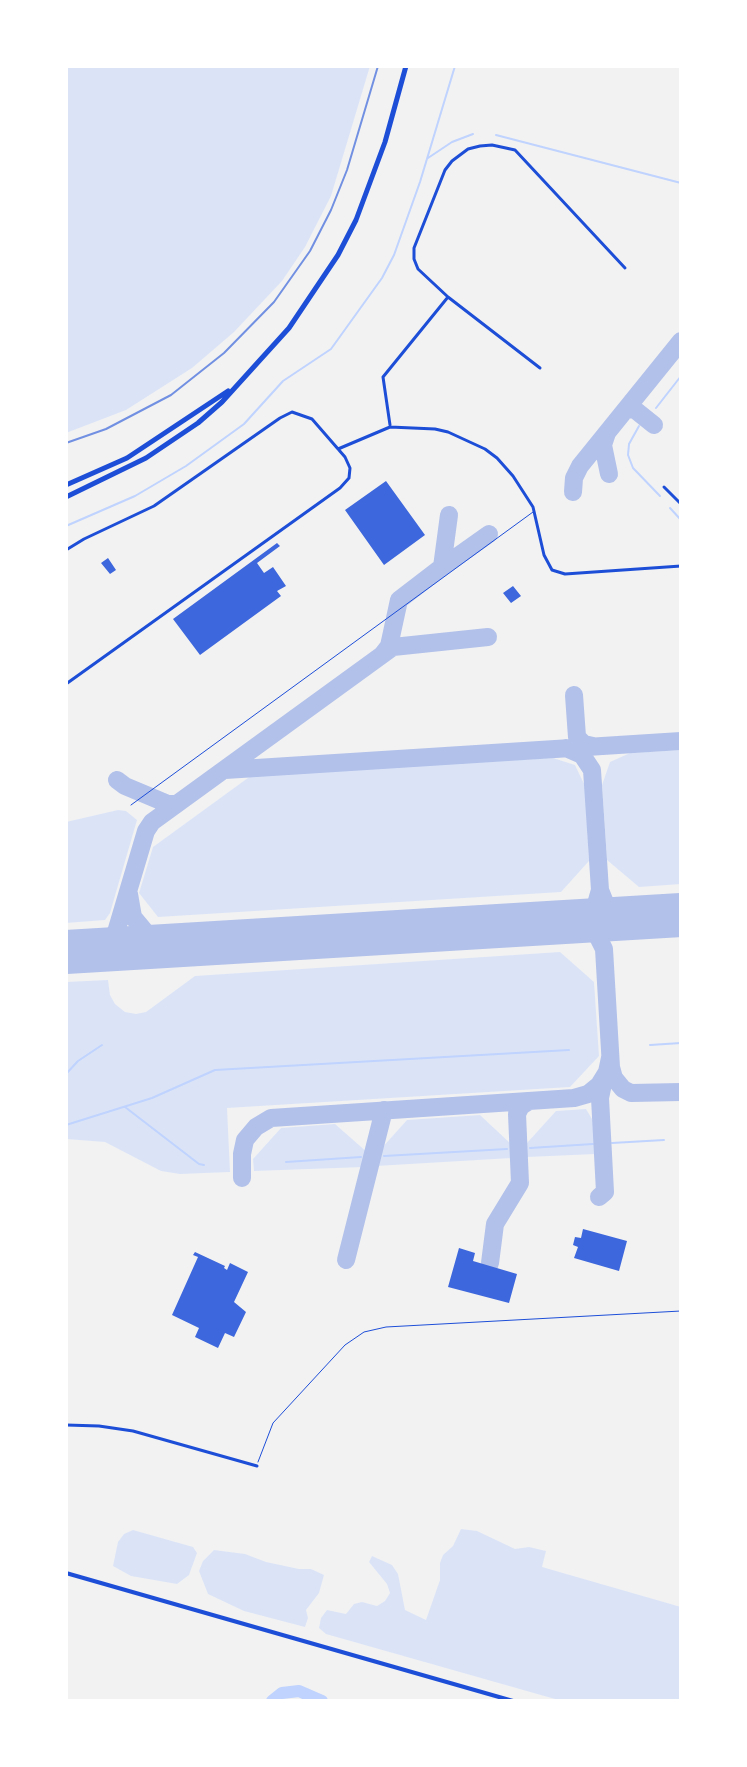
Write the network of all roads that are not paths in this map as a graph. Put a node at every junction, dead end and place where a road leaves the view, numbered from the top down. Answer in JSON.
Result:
{"nodes":[{"id":1,"x":406,"y":66,"type":"edge"},
{"id":2,"x":625,"y":268,"type":"dead end"},
{"id":3,"x":448,"y":297,"type":"junction"},
{"id":4,"x":540,"y":368,"type":"dead end"},
{"id":5,"x":239,"y":384,"type":"junction"},
{"id":6,"x":390,"y":427,"type":"junction"},
{"id":7,"x":338,"y":449,"type":"junction"},
{"id":8,"x":66,"y":485,"type":"edge"},
{"id":9,"x":664,"y":487,"type":"dead end"},
{"id":10,"x":66,"y":497,"type":"edge"},
{"id":11,"x":681,"y":504,"type":"edge"},
{"id":12,"x":534,"y":512,"type":"junction"},
{"id":13,"x":66,"y":550,"type":"edge"},
{"id":14,"x":681,"y":566,"type":"edge"},
{"id":15,"x":66,"y":684,"type":"edge"},
{"id":16,"x":131,"y":805,"type":"dead end"},
{"id":17,"x":681,"y":1311,"type":"edge"},
{"id":18,"x":66,"y":1425,"type":"edge"},
{"id":19,"x":257,"y":1466,"type":"joint"},
{"id":20,"x":66,"y":1573,"type":"edge"},
{"id":21,"x":513,"y":1701,"type":"edge"}],
"edges":[{"from":1,"to":5,"type":"highway"},
{"from":2,"to":3,"type":"street"},
{"from":3,"to":4,"type":"street"},
{"from":3,"to":6,"type":"street"},
{"from":5,"to":8,"type":"highway"},
{"from":5,"to":10,"type":"highway"},
{"from":6,"to":7,"type":"street"},
{"from":6,"to":12,"type":"street"},
{"from":7,"to":13,"type":"street"},
{"from":7,"to":15,"type":"street"},
{"from":9,"to":11,"type":"street"},
{"from":12,"to":14,"type":"street"},
{"from":12,"to":16,"type":"lane"},
{"from":17,"to":19,"type":"lane"},
{"from":18,"to":19,"type":"street"},
{"from":20,"to":21,"type":"main road"}]}
